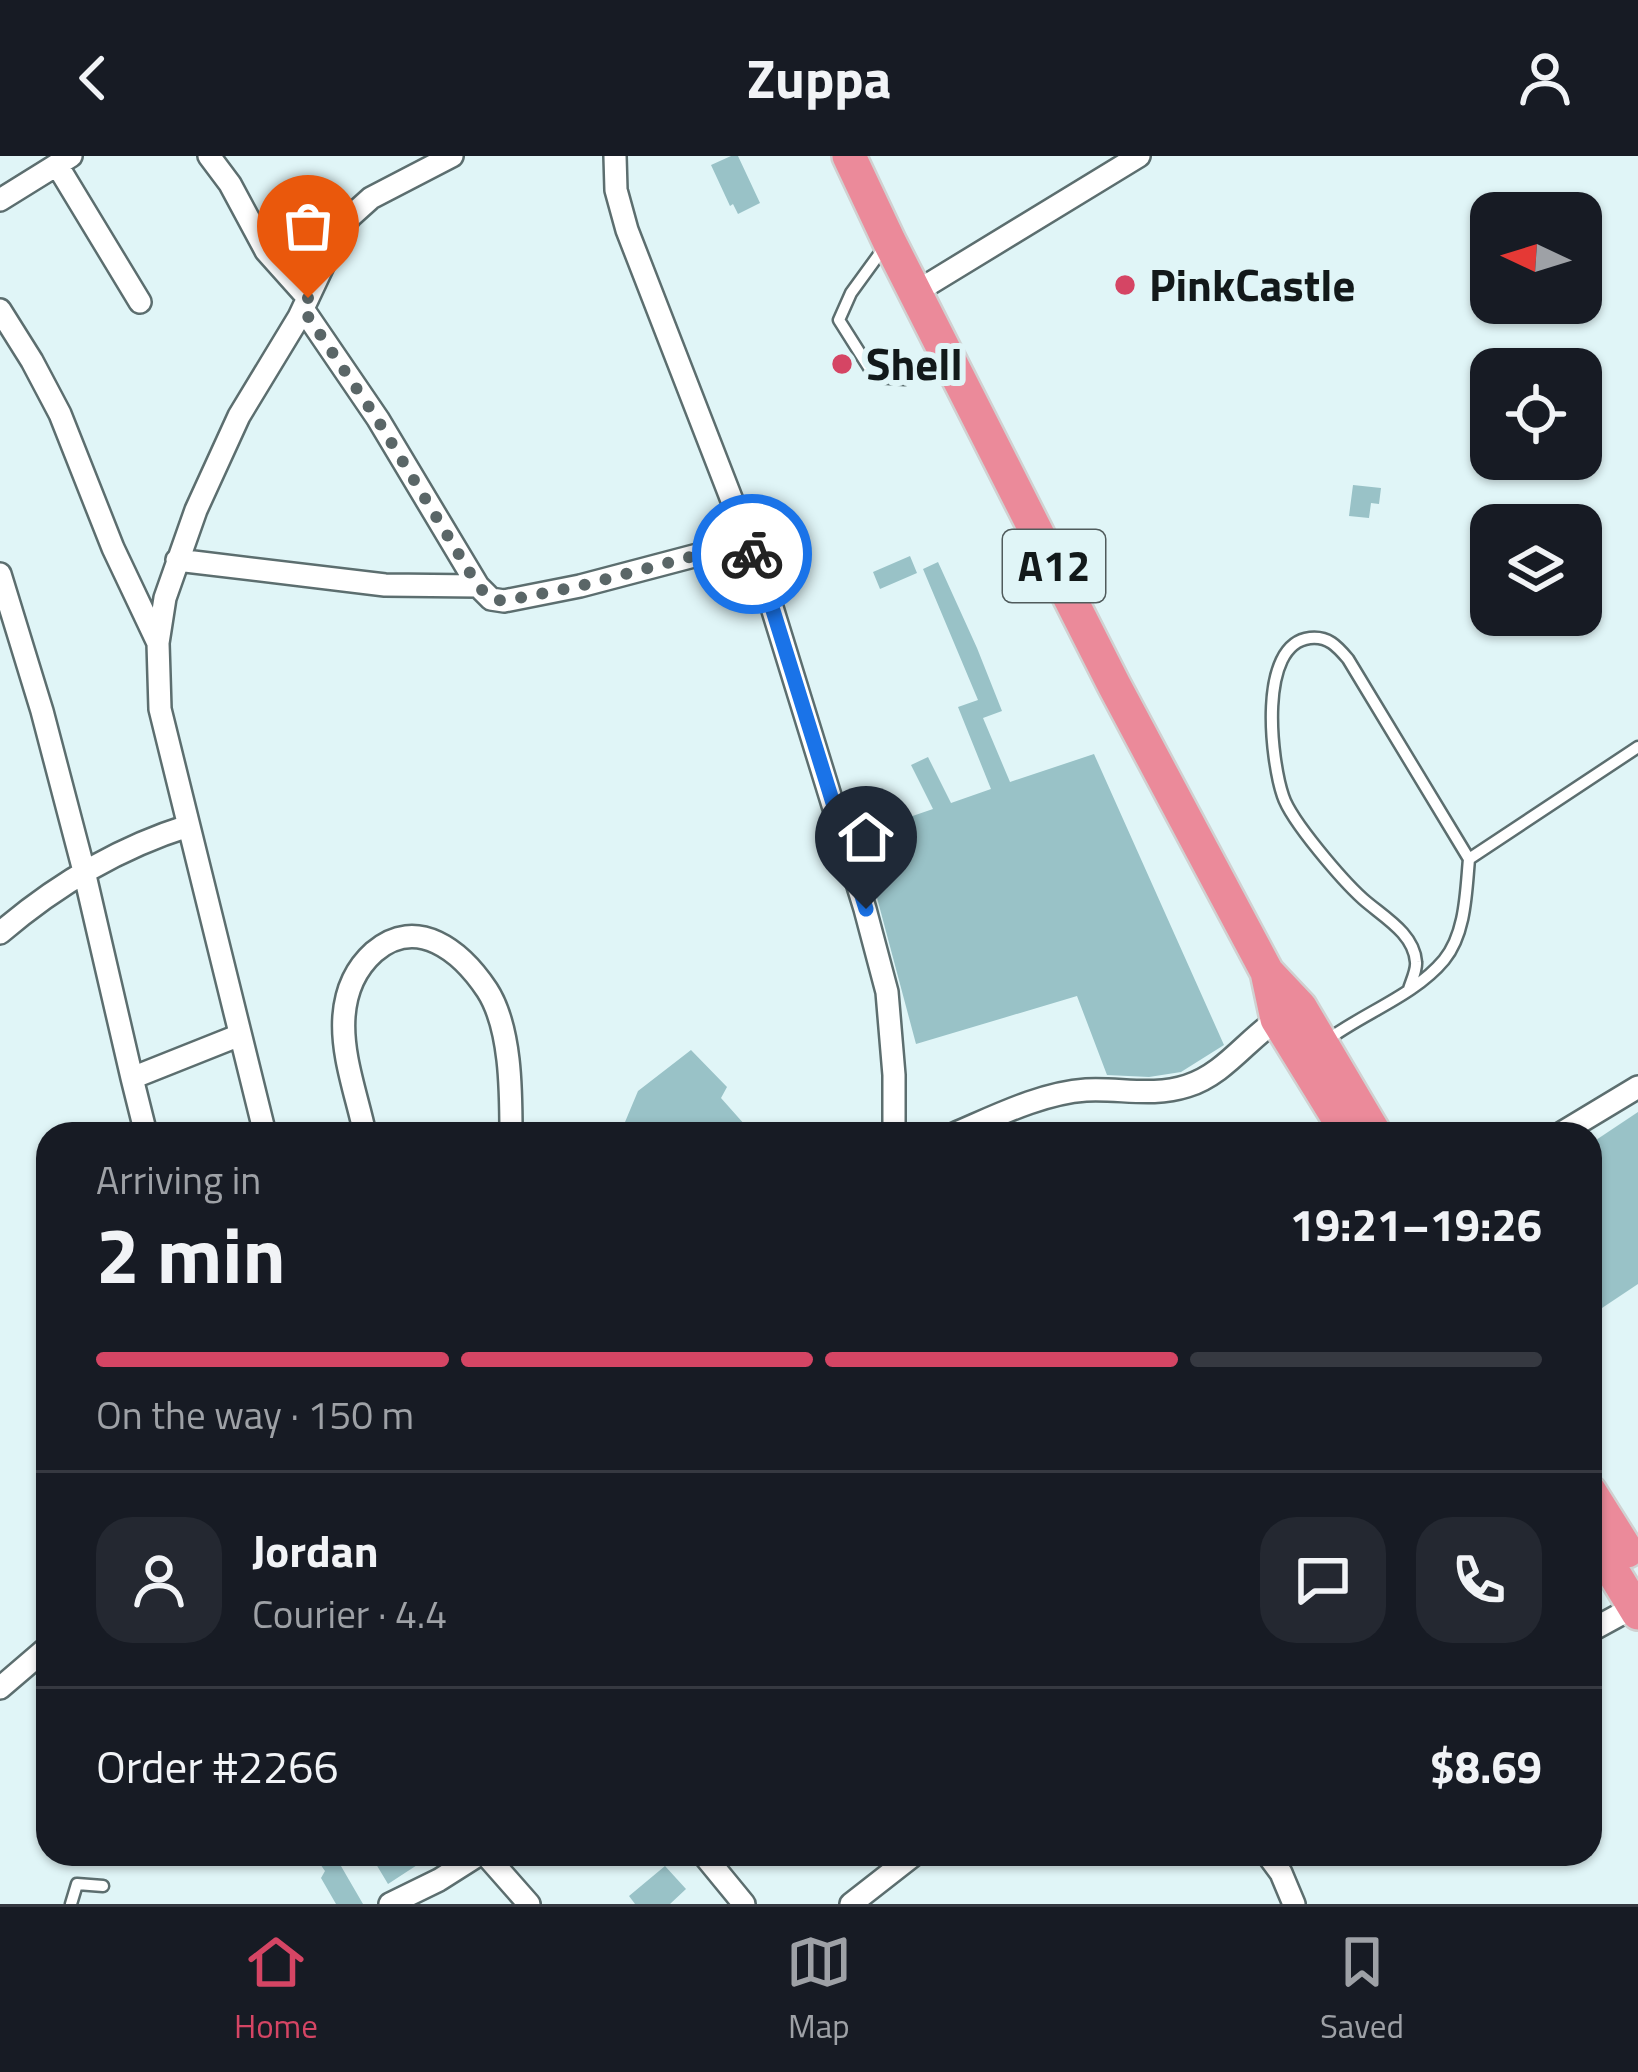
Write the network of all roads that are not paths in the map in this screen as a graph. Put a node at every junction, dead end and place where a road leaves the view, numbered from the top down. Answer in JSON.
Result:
{"nodes":[{"id":1,"x":209,"y":156,"type":"edge"},
{"id":2,"x":452,"y":156,"type":"edge"},
{"id":3,"x":616,"y":156,"type":"edge"},
{"id":4,"x":849,"y":156,"type":"edge"},
{"id":5,"x":1139,"y":156,"type":"edge"},
{"id":6,"x":64,"y":160,"type":"edge"},
{"id":7,"x":0,"y":200,"type":"edge"},
{"id":8,"x":889,"y":241,"type":"junction"},
{"id":9,"x":916,"y":292,"type":"junction"},
{"id":10,"x":140,"y":302,"type":"dead end"},
{"id":11,"x":305,"y":304,"type":"junction"},
{"id":12,"x":0,"y":310,"type":"edge"},
{"id":13,"x":952,"y":363,"type":"junction"},
{"id":14,"x":743,"y":530,"type":"junction"},
{"id":15,"x":177,"y":560,"type":"junction"},
{"id":16,"x":0,"y":574,"type":"edge"},
{"id":17,"x":478,"y":586,"type":"junction"},
{"id":18,"x":158,"y":643,"type":"junction"},
{"id":19,"x":1638,"y":747,"type":"edge"},
{"id":20,"x":188,"y":826,"type":"junction"},
{"id":21,"x":1469,"y":859,"type":"junction"},
{"id":22,"x":84,"y":872,"type":"junction"},
{"id":23,"x":0,"y":933,"type":"edge"},
{"id":24,"x":1409,"y":989,"type":"junction"},
{"id":25,"x":1288,"y":1013,"type":"junction"},
{"id":26,"x":241,"y":1035,"type":"junction"},
{"id":27,"x":1323,"y":1043,"type":"junction"},
{"id":28,"x":132,"y":1078,"type":"junction"},
{"id":29,"x":1638,"y":1087,"type":"edge"},
{"id":30,"x":143,"y":1122,"type":"edge"},
{"id":31,"x":262,"y":1122,"type":"edge"},
{"id":32,"x":362,"y":1122,"type":"edge"},
{"id":33,"x":511,"y":1122,"type":"edge"},
{"id":34,"x":894,"y":1122,"type":"edge"},
{"id":35,"x":985,"y":1122,"type":"edge"},
{"id":36,"x":1359,"y":1122,"type":"edge"},
{"id":37,"x":1361,"y":1122,"type":"edge"},
{"id":38,"x":1580,"y":1122,"type":"edge"},
{"id":39,"x":1602,"y":1511,"type":"edge"},
{"id":40,"x":1602,"y":1554,"type":"edge"},
{"id":41,"x":1638,"y":1569,"type":"edge"},
{"id":42,"x":1636,"y":1610,"type":"edge"},
{"id":43,"x":1602,"y":1625,"type":"edge"},
{"id":44,"x":36,"y":1657,"type":"edge"},
{"id":45,"x":0,"y":1688,"type":"edge"},
{"id":46,"x":463,"y":1866,"type":"edge"},
{"id":47,"x":494,"y":1866,"type":"edge"},
{"id":48,"x":713,"y":1866,"type":"edge"},
{"id":49,"x":900,"y":1866,"type":"edge"},
{"id":50,"x":1276,"y":1866,"type":"edge"},
{"id":51,"x":103,"y":1886,"type":"dead end"},
{"id":52,"x":71,"y":1904,"type":"edge"},
{"id":53,"x":390,"y":1904,"type":"edge"},
{"id":54,"x":529,"y":1904,"type":"edge"},
{"id":55,"x":744,"y":1904,"type":"edge"},
{"id":56,"x":851,"y":1904,"type":"edge"},
{"id":57,"x":1294,"y":1904,"type":"edge"}],
"edges":[{"from":1,"to":11,"type":"street"},
{"from":2,"to":11,"type":"street"},
{"from":3,"to":14,"type":"street"},
{"from":4,"to":8,"type":"highway","number":"A12"},
{"from":5,"to":9,"type":"street"},
{"from":6,"to":7,"type":"street"},
{"from":6,"to":10,"type":"street"},
{"from":8,"to":9,"type":"highway","number":"A12"},
{"from":8,"to":13,"type":"lane"},
{"from":9,"to":13,"type":"highway","number":"A12"},
{"from":11,"to":15,"type":"street"},
{"from":11,"to":17,"type":"street"},
{"from":12,"to":18,"type":"street"},
{"from":13,"to":25,"type":"highway","number":"A12"},
{"from":14,"to":17,"type":"street"},
{"from":14,"to":34,"type":"street"},
{"from":15,"to":17,"type":"street"},
{"from":15,"to":18,"type":"street"},
{"from":16,"to":22,"type":"street"},
{"from":18,"to":20,"type":"street"},
{"from":19,"to":21,"type":"lane"},
{"from":20,"to":22,"type":"street"},
{"from":20,"to":26,"type":"street"},
{"from":21,"to":24,"type":"lane"},
{"from":21,"to":24,"type":"lane"},
{"from":22,"to":23,"type":"street"},
{"from":22,"to":28,"type":"street"},
{"from":24,"to":27,"type":"lane"},
{"from":25,"to":27,"type":"highway","number":"A12"},
{"from":25,"to":35,"type":"street"},
{"from":25,"to":36,"type":"highway","number":"A12"},
{"from":26,"to":28,"type":"street"},
{"from":26,"to":31,"type":"street"},
{"from":27,"to":37,"type":"highway","number":"A12"},
{"from":28,"to":30,"type":"street"},
{"from":29,"to":38,"type":"street"},
{"from":32,"to":33,"type":"street"},
{"from":39,"to":41,"type":"highway"},
{"from":40,"to":42,"type":"highway"},
{"from":42,"to":43,"type":"street"},
{"from":44,"to":45,"type":"street"},
{"from":46,"to":53,"type":"street"},
{"from":47,"to":54,"type":"street"},
{"from":48,"to":55,"type":"street"},
{"from":49,"to":56,"type":"street"},
{"from":50,"to":57,"type":"street"},
{"from":51,"to":52,"type":"lane"}]}
